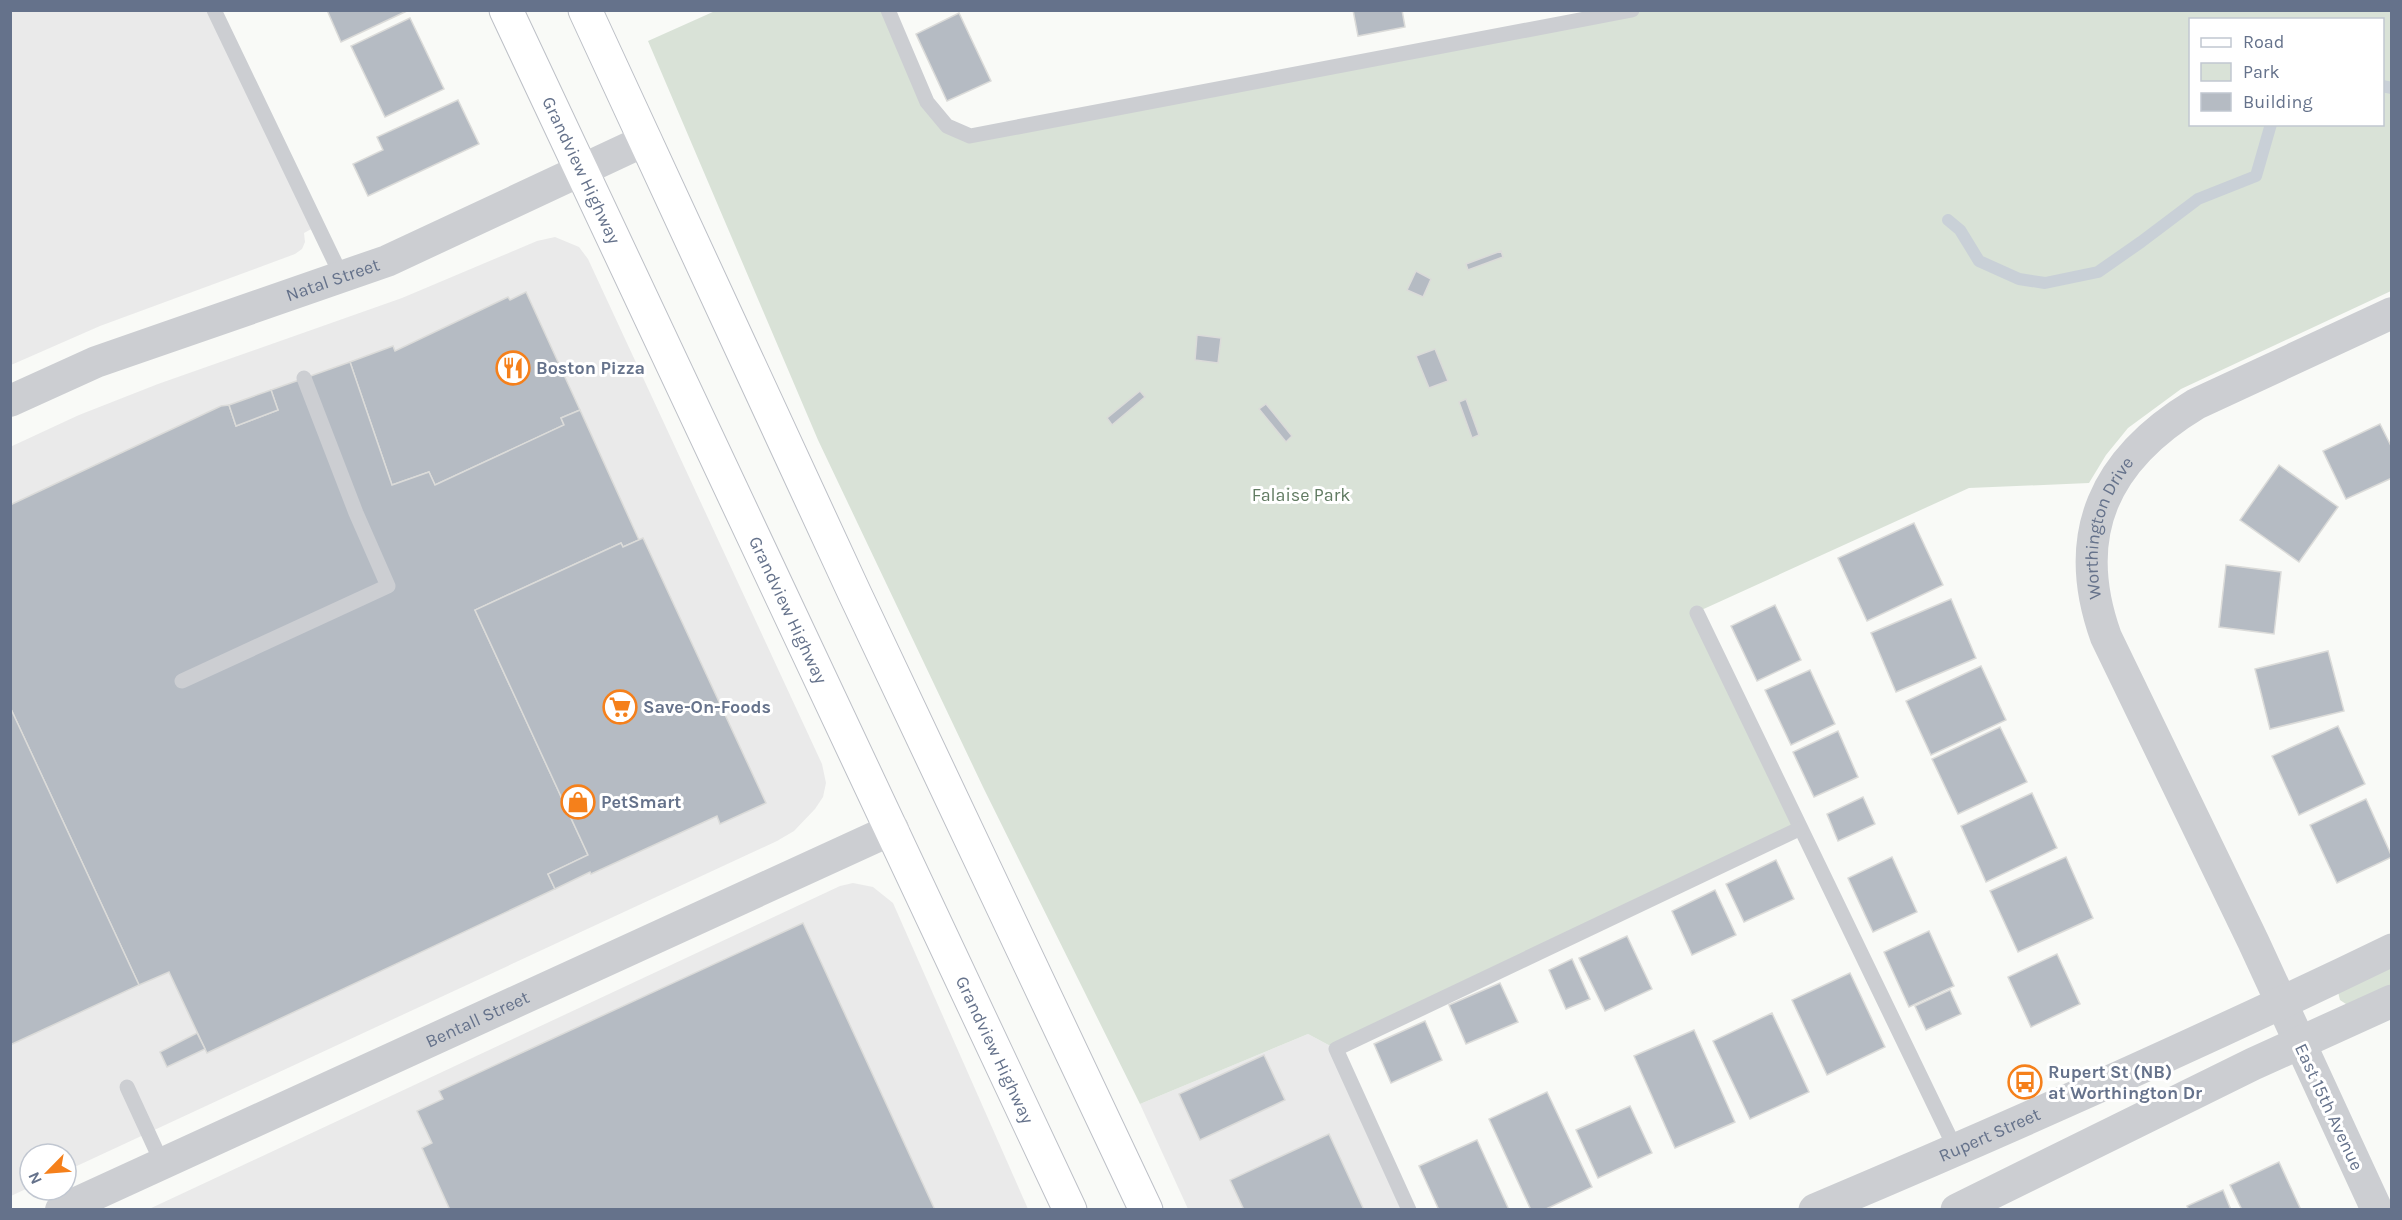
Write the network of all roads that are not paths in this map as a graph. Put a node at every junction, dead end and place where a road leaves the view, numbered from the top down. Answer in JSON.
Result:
{"nodes":[{"id":1,"x":214,"y":10,"type":"edge"},
{"id":2,"x":506,"y":10,"type":"edge"},
{"id":3,"x":585,"y":10,"type":"edge"},
{"id":4,"x":888,"y":10,"type":"edge"},
{"id":5,"x":1632,"y":10,"type":"edge"},
{"id":6,"x":646,"y":140,"type":"junction"},
{"id":7,"x":582,"y":170,"type":"junction"},
{"id":8,"x":342,"y":277,"type":"junction"},
{"id":9,"x":2391,"y":313,"type":"edge"},
{"id":10,"x":304,"y":378,"type":"dead end"},
{"id":11,"x":10,"y":401,"type":"edge"},
{"id":12,"x":1697,"y":613,"type":"dead end"},
{"id":13,"x":182,"y":681,"type":"dead end"},
{"id":14,"x":893,"y":829,"type":"junction"},
{"id":15,"x":1799,"y":829,"type":"junction"},
{"id":16,"x":2391,"y":950,"type":"edge"},
{"id":17,"x":2391,"y":1001,"type":"edge"},
{"id":18,"x":2282,"y":1003,"type":"junction"},
{"id":19,"x":2299,"y":1042,"type":"junction"},
{"id":20,"x":127,"y":1087,"type":"dead end"},
{"id":21,"x":1956,"y":1150,"type":"junction"},
{"id":22,"x":162,"y":1163,"type":"junction"},
{"id":23,"x":61,"y":1209,"type":"edge"},
{"id":24,"x":1070,"y":1209,"type":"edge"},
{"id":25,"x":1146,"y":1209,"type":"edge"},
{"id":26,"x":1409,"y":1209,"type":"edge"},
{"id":27,"x":1815,"y":1209,"type":"edge"},
{"id":28,"x":1957,"y":1209,"type":"edge"},
{"id":29,"x":2378,"y":1209,"type":"edge"}],
"edges":[{"from":1,"to":8,"type":"lane"},
{"from":2,"to":7,"type":"main road","name":"Grandview Highway"},
{"from":3,"to":6,"type":"main road"},
{"from":4,"to":5,"type":"lane"},
{"from":6,"to":7,"type":"street","name":"Natal Street"},
{"from":6,"to":25,"type":"main road"},
{"from":7,"to":8,"type":"street","name":"Natal Street"},
{"from":7,"to":14,"type":"main road","name":"Grandview Highway"},
{"from":8,"to":11,"type":"street","name":"Natal Street"},
{"from":9,"to":18,"type":"street","name":"Worthington Drive"},
{"from":10,"to":13,"type":"lane"},
{"from":12,"to":15,"type":"lane"},
{"from":14,"to":22,"type":"street","name":"Bentall Street"},
{"from":14,"to":24,"type":"main road","name":"Grandview Highway"},
{"from":15,"to":21,"type":"lane"},
{"from":15,"to":26,"type":"lane"},
{"from":16,"to":18,"type":"street","name":"Rupert Street"},
{"from":17,"to":19,"type":"street"},
{"from":18,"to":19,"type":"street","name":"East 15th Avenue"},
{"from":18,"to":21,"type":"street","name":"Rupert Street"},
{"from":19,"to":28,"type":"street"},
{"from":19,"to":29,"type":"street","name":"East 15th Avenue"},
{"from":20,"to":22,"type":"lane"},
{"from":21,"to":27,"type":"street","name":"Rupert Street"},
{"from":22,"to":23,"type":"street","name":"Bentall Street"}]}
